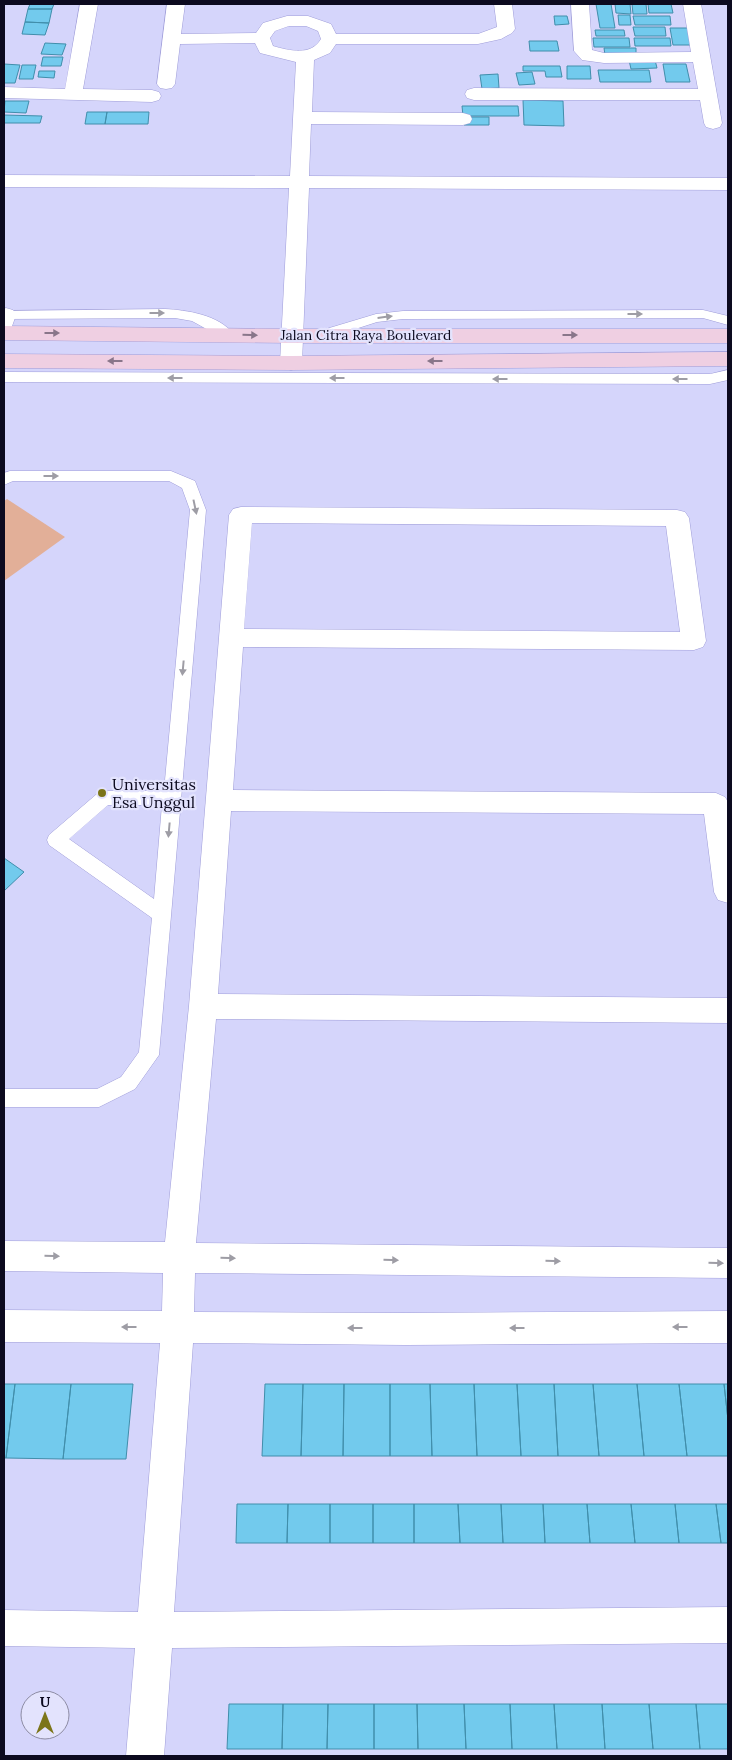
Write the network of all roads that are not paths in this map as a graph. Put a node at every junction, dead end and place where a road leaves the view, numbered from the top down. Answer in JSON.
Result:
{"nodes":[{"id":1,"x":90,"y":4,"type":"edge"},
{"id":2,"x":176,"y":4,"type":"edge"},
{"id":3,"x":503,"y":4,"type":"edge"},
{"id":4,"x":580,"y":4,"type":"edge"},
{"id":5,"x":692,"y":4,"type":"edge"},
{"id":6,"x":261,"y":38,"type":"junction"},
{"id":7,"x":172,"y":39,"type":"junction"},
{"id":8,"x":330,"y":39,"type":"junction"},
{"id":9,"x":305,"y":56,"type":"junction"},
{"id":10,"x":702,"y":57,"type":"junction"},
{"id":11,"x":166,"y":84,"type":"dead end"},
{"id":12,"x":4,"y":94,"type":"edge"},
{"id":13,"x":73,"y":94,"type":"junction"},
{"id":14,"x":474,"y":94,"type":"dead end"},
{"id":15,"x":709,"y":95,"type":"junction"},
{"id":16,"x":152,"y":96,"type":"dead end"},
{"id":17,"x":303,"y":118,"type":"junction"},
{"id":18,"x":463,"y":119,"type":"dead end"},
{"id":19,"x":713,"y":123,"type":"dead end"},
{"id":20,"x":4,"y":181,"type":"edge"},
{"id":21,"x":300,"y":182,"type":"junction"},
{"id":22,"x":728,"y":184,"type":"edge"},
{"id":23,"x":4,"y":321,"type":"edge"},
{"id":24,"x":728,"y":321,"type":"edge"},
{"id":25,"x":543,"y":325,"type":"junction"},
{"id":26,"x":292,"y":336,"type":"junction"},
{"id":27,"x":728,"y":336,"type":"edge"},
{"id":28,"x":728,"y":359,"type":"edge"},
{"id":29,"x":4,"y":361,"type":"edge"},
{"id":30,"x":291,"y":363,"type":"junction"},
{"id":31,"x":152,"y":370,"type":"junction"},
{"id":32,"x":388,"y":370,"type":"junction"},
{"id":33,"x":520,"y":370,"type":"junction"},
{"id":34,"x":728,"y":375,"type":"edge"},
{"id":35,"x":4,"y":377,"type":"edge"},
{"id":36,"x":4,"y":480,"type":"edge"},
{"id":37,"x":232,"y":638,"type":"junction"},
{"id":38,"x":172,"y":798,"type":"junction"},
{"id":39,"x":219,"y":800,"type":"junction"},
{"id":40,"x":728,"y":892,"type":"edge"},
{"id":41,"x":161,"y":914,"type":"junction"},
{"id":42,"x":203,"y":1006,"type":"junction"},
{"id":43,"x":728,"y":1011,"type":"edge"},
{"id":44,"x":4,"y":1098,"type":"edge"},
{"id":45,"x":4,"y":1256,"type":"edge"},
{"id":46,"x":180,"y":1258,"type":"junction"},
{"id":47,"x":728,"y":1263,"type":"edge"},
{"id":48,"x":4,"y":1326,"type":"edge"},
{"id":49,"x":178,"y":1327,"type":"junction"},
{"id":50,"x":728,"y":1327,"type":"edge"},
{"id":51,"x":728,"y":1625,"type":"edge"},
{"id":52,"x":4,"y":1628,"type":"edge"},
{"id":53,"x":154,"y":1630,"type":"junction"},
{"id":54,"x":145,"y":1756,"type":"edge"}],
"edges":[{"from":1,"to":13,"type":"street"},
{"from":2,"to":7,"type":"street"},
{"from":3,"to":8,"type":"street"},
{"from":4,"to":10,"type":"street"},
{"from":5,"to":10,"type":"street"},
{"from":6,"to":7,"type":"street"},
{"from":6,"to":8,"type":"street"},
{"from":6,"to":9,"type":"street"},
{"from":7,"to":11,"type":"street"},
{"from":8,"to":9,"type":"street"},
{"from":9,"to":17,"type":"street"},
{"from":10,"to":15,"type":"street"},
{"from":12,"to":13,"type":"street"},
{"from":13,"to":16,"type":"street"},
{"from":14,"to":15,"type":"street"},
{"from":15,"to":19,"type":"street"},
{"from":17,"to":18,"type":"street"},
{"from":17,"to":21,"type":"street"},
{"from":20,"to":21,"type":"street"},
{"from":21,"to":22,"type":"street"},
{"from":21,"to":26,"type":"street"},
{"from":23,"to":26,"type":"main road","name":"Jalan Citra Raya Boulevard","one_way":true},
{"from":25,"to":24,"type":"lane","one_way":true},
{"from":26,"to":25,"type":"main road","name":"Jalan Citra Raya Boulevard","one_way":true},
{"from":25,"to":27,"type":"main road","name":"Jalan Citra Raya Boulevard","one_way":true},
{"from":26,"to":30,"type":"street"},
{"from":28,"to":33,"type":"main road","name":"Jalan Citra Raya Boulevard"},
{"from":31,"to":29,"type":"main road","name":"Jalan Citra Raya Boulevard","one_way":true},
{"from":30,"to":31,"type":"main road","name":"Jalan Citra Raya Boulevard"},
{"from":30,"to":32,"type":"main road","name":"Jalan Citra Raya Boulevard"},
{"from":32,"to":31,"type":"lane","one_way":true},
{"from":31,"to":35,"type":"lane"},
{"from":33,"to":32,"type":"main road","name":"Jalan Citra Raya Boulevard","one_way":true},
{"from":34,"to":33,"type":"lane","one_way":true},
{"from":36,"to":38,"type":"lane","one_way":true},
{"from":37,"to":37,"type":"street"},
{"from":37,"to":39,"type":"street"},
{"from":38,"to":41,"type":"lane","one_way":true},
{"from":38,"to":41,"type":"lane"},
{"from":39,"to":40,"type":"street"},
{"from":39,"to":42,"type":"street"},
{"from":41,"to":44,"type":"lane"},
{"from":42,"to":43,"type":"street"},
{"from":42,"to":46,"type":"street"},
{"from":45,"to":46,"type":"street","one_way":true},
{"from":46,"to":47,"type":"street","one_way":true},
{"from":46,"to":49,"type":"street"},
{"from":49,"to":48,"type":"street","one_way":true},
{"from":50,"to":49,"type":"street","one_way":true},
{"from":49,"to":53,"type":"street"},
{"from":51,"to":53,"type":"street"},
{"from":52,"to":53,"type":"street"},
{"from":53,"to":54,"type":"street"}]}
